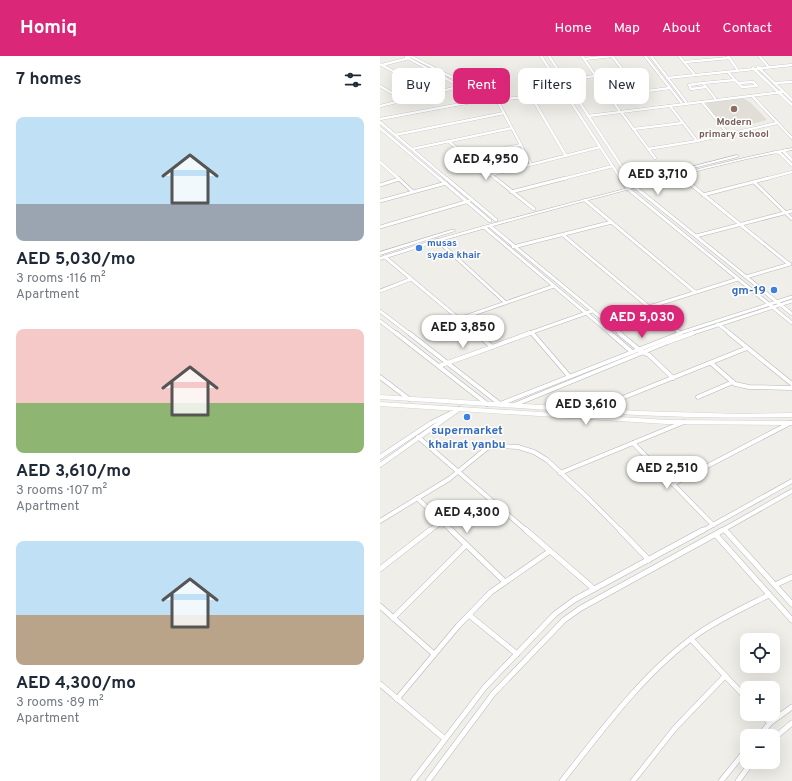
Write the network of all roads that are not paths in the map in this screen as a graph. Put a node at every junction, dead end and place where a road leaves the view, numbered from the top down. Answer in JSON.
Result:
{"nodes":[{"id":1,"x":541,"y":56,"type":"edge"},
{"id":2,"x":549,"y":56,"type":"edge"},
{"id":3,"x":582,"y":56,"type":"edge"},
{"id":4,"x":612,"y":56,"type":"edge"},
{"id":5,"x":645,"y":56,"type":"edge"},
{"id":6,"x":651,"y":56,"type":"edge"},
{"id":7,"x":679,"y":56,"type":"edge"},
{"id":8,"x":759,"y":56,"type":"edge"},
{"id":9,"x":409,"y":57,"type":"edge"},
{"id":10,"x":728,"y":57,"type":"edge"},
{"id":11,"x":584,"y":59,"type":"junction"},
{"id":12,"x":685,"y":62,"type":"junction"},
{"id":13,"x":381,"y":65,"type":"edge"},
{"id":14,"x":768,"y":66,"type":"junction"},
{"id":15,"x":792,"y":66,"type":"edge"},
{"id":16,"x":549,"y":68,"type":"edge"},
{"id":17,"x":557,"y":68,"type":"edge"},
{"id":18,"x":621,"y":68,"type":"edge"},
{"id":19,"x":759,"y":68,"type":"junction"},
{"id":20,"x":737,"y":69,"type":"junction"},
{"id":21,"x":754,"y":69,"type":"junction"},
{"id":22,"x":392,"y":71,"type":"edge"},
{"id":23,"x":728,"y":72,"type":"junction"},
{"id":24,"x":594,"y":74,"type":"edge"},
{"id":25,"x":695,"y":75,"type":"junction"},
{"id":26,"x":453,"y":77,"type":"edge"},
{"id":27,"x":668,"y":79,"type":"junction"},
{"id":28,"x":735,"y":80,"type":"junction"},
{"id":29,"x":453,"y":81,"type":"edge"},
{"id":30,"x":792,"y":82,"type":"edge"},
{"id":31,"x":703,"y":83,"type":"junction"},
{"id":32,"x":738,"y":83,"type":"junction"},
{"id":33,"x":774,"y":83,"type":"junction"},
{"id":34,"x":380,"y":86,"type":"edge"},
{"id":35,"x":706,"y":87,"type":"junction"},
{"id":36,"x":670,"y":88,"type":"junction"},
{"id":37,"x":649,"y":91,"type":"edge"},
{"id":38,"x":782,"y":91,"type":"junction"},
{"id":39,"x":778,"y":92,"type":"junction"},
{"id":40,"x":392,"y":93,"type":"edge"},
{"id":41,"x":752,"y":96,"type":"junction"},
{"id":42,"x":792,"y":96,"type":"edge"},
{"id":43,"x":788,"y":97,"type":"junction"},
{"id":44,"x":715,"y":98,"type":"junction"},
{"id":45,"x":792,"y":100,"type":"edge"},
{"id":46,"x":681,"y":102,"type":"junction"},
{"id":47,"x":686,"y":102,"type":"junction"},
{"id":48,"x":702,"y":102,"type":"junction"},
{"id":49,"x":392,"y":103,"type":"edge"},
{"id":50,"x":466,"y":104,"type":"edge"},
{"id":51,"x":499,"y":104,"type":"edge"},
{"id":52,"x":536,"y":104,"type":"edge"},
{"id":53,"x":572,"y":104,"type":"edge"},
{"id":54,"x":581,"y":104,"type":"edge"},
{"id":55,"x":615,"y":104,"type":"edge"},
{"id":56,"x":380,"y":106,"type":"edge"},
{"id":57,"x":670,"y":106,"type":"junction"},
{"id":58,"x":792,"y":106,"type":"edge"},
{"id":59,"x":620,"y":111,"type":"junction"},
{"id":60,"x":504,"y":113,"type":"junction"},
{"id":61,"x":588,"y":115,"type":"junction"},
{"id":62,"x":380,"y":121,"type":"edge"},
{"id":63,"x":777,"y":122,"type":"junction"},
{"id":64,"x":683,"y":123,"type":"junction"},
{"id":65,"x":380,"y":128,"type":"edge"},
{"id":66,"x":512,"y":128,"type":"junction"},
{"id":67,"x":633,"y":129,"type":"junction"},
{"id":68,"x":395,"y":135,"type":"junction"},
{"id":69,"x":729,"y":135,"type":"junction"},
{"id":70,"x":792,"y":138,"type":"edge"},
{"id":71,"x":448,"y":141,"type":"junction"},
{"id":72,"x":697,"y":141,"type":"junction"},
{"id":73,"x":521,"y":145,"type":"junction"},
{"id":74,"x":792,"y":145,"type":"edge"},
{"id":75,"x":507,"y":147,"type":"junction"},
{"id":76,"x":600,"y":148,"type":"junction"},
{"id":77,"x":648,"y":148,"type":"junction"},
{"id":78,"x":412,"y":149,"type":"junction"},
{"id":79,"x":792,"y":149,"type":"edge"},
{"id":80,"x":786,"y":150,"type":"junction"},
{"id":81,"x":774,"y":152,"type":"junction"},
{"id":82,"x":466,"y":156,"type":"junction"},
{"id":83,"x":566,"y":156,"type":"junction"},
{"id":84,"x":655,"y":158,"type":"dead end"},
{"id":85,"x":792,"y":160,"type":"edge"},
{"id":86,"x":380,"y":162,"type":"edge"},
{"id":87,"x":531,"y":164,"type":"junction"},
{"id":88,"x":792,"y":164,"type":"edge"},
{"id":89,"x":613,"y":166,"type":"junction"},
{"id":90,"x":517,"y":168,"type":"junction"},
{"id":91,"x":792,"y":172,"type":"edge"},
{"id":92,"x":490,"y":175,"type":"junction"},
{"id":93,"x":679,"y":175,"type":"junction"},
{"id":94,"x":399,"y":179,"type":"junction"},
{"id":95,"x":754,"y":182,"type":"junction"},
{"id":96,"x":446,"y":183,"type":"junction"},
{"id":97,"x":380,"y":185,"type":"edge"},
{"id":98,"x":634,"y":185,"type":"junction"},
{"id":99,"x":626,"y":187,"type":"junction"},
{"id":100,"x":412,"y":191,"type":"junction"},
{"id":101,"x":511,"y":192,"type":"junction"},
{"id":102,"x":703,"y":195,"type":"junction"},
{"id":103,"x":473,"y":200,"type":"junction"},
{"id":104,"x":585,"y":200,"type":"junction"},
{"id":105,"x":380,"y":201,"type":"edge"},
{"id":106,"x":468,"y":202,"type":"junction"},
{"id":107,"x":534,"y":209,"type":"junction"},
{"id":108,"x":792,"y":212,"type":"edge"},
{"id":109,"x":786,"y":213,"type":"junction"},
{"id":110,"x":792,"y":219,"type":"edge"},
{"id":111,"x":496,"y":220,"type":"junction"},
{"id":112,"x":612,"y":222,"type":"junction"},
{"id":113,"x":490,"y":223,"type":"junction"},
{"id":114,"x":740,"y":225,"type":"junction"},
{"id":115,"x":380,"y":227,"type":"edge"},
{"id":116,"x":484,"y":227,"type":"junction"},
{"id":117,"x":563,"y":235,"type":"junction"},
{"id":118,"x":696,"y":236,"type":"junction"},
{"id":119,"x":437,"y":240,"type":"junction"},
{"id":120,"x":515,"y":246,"type":"junction"},
{"id":121,"x":509,"y":248,"type":"junction"},
{"id":122,"x":380,"y":254,"type":"edge"},
{"id":123,"x":385,"y":257,"type":"junction"},
{"id":124,"x":380,"y":259,"type":"edge"},
{"id":125,"x":791,"y":264,"type":"edge"},
{"id":126,"x":746,"y":277,"type":"junction"},
{"id":127,"x":411,"y":279,"type":"junction"},
{"id":128,"x":738,"y":279,"type":"junction"},
{"id":129,"x":554,"y":286,"type":"junction"},
{"id":130,"x":380,"y":291,"type":"edge"},
{"id":131,"x":695,"y":292,"type":"junction"},
{"id":132,"x":792,"y":297,"type":"edge"},
{"id":133,"x":792,"y":301,"type":"edge"},
{"id":134,"x":776,"y":302,"type":"junction"},
{"id":135,"x":506,"y":303,"type":"junction"},
{"id":136,"x":769,"y":304,"type":"junction"},
{"id":137,"x":780,"y":305,"type":"junction"},
{"id":138,"x":649,"y":307,"type":"junction"},
{"id":139,"x":773,"y":307,"type":"junction"},
{"id":140,"x":380,"y":311,"type":"edge"},
{"id":141,"x":592,"y":311,"type":"junction"},
{"id":142,"x":585,"y":313,"type":"junction"},
{"id":143,"x":792,"y":314,"type":"edge"},
{"id":144,"x":459,"y":319,"type":"junction"},
{"id":145,"x":380,"y":321,"type":"edge"},
{"id":146,"x":792,"y":323,"type":"edge"},
{"id":147,"x":718,"y":324,"type":"junction"},
{"id":148,"x":532,"y":332,"type":"junction"},
{"id":149,"x":682,"y":334,"type":"junction"},
{"id":150,"x":492,"y":347,"type":"junction"},
{"id":151,"x":747,"y":348,"type":"junction"},
{"id":152,"x":638,"y":349,"type":"junction"},
{"id":153,"x":631,"y":352,"type":"junction"},
{"id":154,"x":642,"y":352,"type":"junction"},
{"id":155,"x":635,"y":355,"type":"junction"},
{"id":156,"x":447,"y":363,"type":"junction"},
{"id":157,"x":711,"y":363,"type":"junction"},
{"id":158,"x":439,"y":366,"type":"junction"},
{"id":159,"x":569,"y":376,"type":"junction"},
{"id":160,"x":380,"y":377,"type":"edge"},
{"id":161,"x":673,"y":378,"type":"junction"},
{"id":162,"x":733,"y":382,"type":"junction"},
{"id":163,"x":792,"y":384,"type":"edge"},
{"id":164,"x":792,"y":388,"type":"edge"},
{"id":165,"x":380,"y":397,"type":"edge"},
{"id":166,"x":698,"y":397,"type":"dead end"},
{"id":167,"x":409,"y":399,"type":"junction"},
{"id":168,"x":380,"y":404,"type":"edge"},
{"id":169,"x":487,"y":404,"type":"junction"},
{"id":170,"x":500,"y":404,"type":"junction"},
{"id":171,"x":513,"y":405,"type":"junction"},
{"id":172,"x":458,"y":409,"type":"junction"},
{"id":173,"x":592,"y":410,"type":"junction"},
{"id":174,"x":792,"y":415,"type":"edge"},
{"id":175,"x":684,"y":422,"type":"junction"},
{"id":176,"x":791,"y":423,"type":"edge"},
{"id":177,"x":418,"y":437,"type":"junction"},
{"id":178,"x":633,"y":443,"type":"junction"},
{"id":179,"x":380,"y":457,"type":"edge"},
{"id":180,"x":380,"y":465,"type":"edge"},
{"id":181,"x":458,"y":471,"type":"junction"},
{"id":182,"x":560,"y":473,"type":"junction"},
{"id":183,"x":792,"y":481,"type":"edge"},
{"id":184,"x":674,"y":484,"type":"junction"},
{"id":185,"x":792,"y":491,"type":"edge"},
{"id":186,"x":417,"y":498,"type":"junction"},
{"id":187,"x":380,"y":521,"type":"edge"},
{"id":188,"x":442,"y":522,"type":"junction"},
{"id":189,"x":713,"y":525,"type":"junction"},
{"id":190,"x":725,"y":530,"type":"junction"},
{"id":191,"x":716,"y":535,"type":"junction"},
{"id":192,"x":466,"y":544,"type":"junction"},
{"id":193,"x":550,"y":551,"type":"junction"},
{"id":194,"x":649,"y":560,"type":"junction"},
{"id":195,"x":380,"y":569,"type":"edge"},
{"id":196,"x":792,"y":576,"type":"edge"},
{"id":197,"x":505,"y":582,"type":"junction"},
{"id":198,"x":775,"y":585,"type":"junction"},
{"id":199,"x":594,"y":590,"type":"junction"},
{"id":200,"x":769,"y":595,"type":"junction"},
{"id":201,"x":792,"y":604,"type":"edge"},
{"id":202,"x":380,"y":606,"type":"edge"},
{"id":203,"x":469,"y":615,"type":"junction"},
{"id":204,"x":392,"y":618,"type":"junction"},
{"id":205,"x":792,"y":620,"type":"edge"},
{"id":206,"x":691,"y":639,"type":"junction"},
{"id":207,"x":434,"y":654,"type":"junction"},
{"id":208,"x":517,"y":654,"type":"junction"},
{"id":209,"x":726,"y":676,"type":"junction"},
{"id":210,"x":380,"y":684,"type":"edge"},
{"id":211,"x":740,"y":691,"type":"edge"},
{"id":212,"x":397,"y":699,"type":"junction"},
{"id":213,"x":792,"y":707,"type":"edge"},
{"id":214,"x":770,"y":723,"type":"joint"},
{"id":215,"x":792,"y":723,"type":"edge"},
{"id":216,"x":765,"y":729,"type":"edge"},
{"id":217,"x":780,"y":733,"type":"edge"},
{"id":218,"x":445,"y":739,"type":"junction"},
{"id":219,"x":740,"y":758,"type":"edge"},
{"id":220,"x":747,"y":769,"type":"edge"},
{"id":221,"x":413,"y":781,"type":"edge"},
{"id":222,"x":428,"y":781,"type":"edge"},
{"id":223,"x":562,"y":781,"type":"edge"},
{"id":224,"x":632,"y":781,"type":"edge"},
{"id":225,"x":721,"y":781,"type":"edge"},
{"id":226,"x":738,"y":781,"type":"edge"}],
"edges":[{"from":1,"to":16,"type":"street"},
{"from":2,"to":17,"type":"street"},
{"from":3,"to":11,"type":"street"},
{"from":4,"to":11,"type":"street"},
{"from":4,"to":18,"type":"street"},
{"from":5,"to":36,"type":"street"},
{"from":6,"to":27,"type":"street"},
{"from":7,"to":12,"type":"street"},
{"from":8,"to":14,"type":"street"},
{"from":9,"to":13,"type":"street"},
{"from":9,"to":26,"type":"street"},
{"from":9,"to":29,"type":"street"},
{"from":10,"to":12,"type":"street"},
{"from":10,"to":20,"type":"street"},
{"from":11,"to":24,"type":"street"},
{"from":12,"to":25,"type":"street"},
{"from":13,"to":22,"type":"street"},
{"from":14,"to":15,"type":"street"},
{"from":14,"to":19,"type":"street"},
{"from":15,"to":19,"type":"street"},
{"from":19,"to":21,"type":"street"},
{"from":19,"to":33,"type":"street"},
{"from":20,"to":21,"type":"street"},
{"from":20,"to":25,"type":"street"},
{"from":21,"to":23,"type":"street"},
{"from":21,"to":39,"type":"street"},
{"from":23,"to":27,"type":"street"},
{"from":23,"to":28,"type":"street"},
{"from":25,"to":27,"type":"street"},
{"from":27,"to":47,"type":"street"},
{"from":28,"to":31,"type":"street"},
{"from":28,"to":32,"type":"street"},
{"from":30,"to":33,"type":"street"},
{"from":31,"to":35,"type":"street"},
{"from":31,"to":35,"type":"street"},
{"from":32,"to":32,"type":"street"},
{"from":33,"to":38,"type":"street"},
{"from":34,"to":40,"type":"street"},
{"from":35,"to":44,"type":"street"},
{"from":36,"to":37,"type":"street"},
{"from":36,"to":46,"type":"street"},
{"from":38,"to":39,"type":"street"},
{"from":38,"to":43,"type":"street"},
{"from":39,"to":41,"type":"street"},
{"from":39,"to":44,"type":"street"},
{"from":39,"to":58,"type":"street"},
{"from":41,"to":48,"type":"street"},
{"from":41,"to":63,"type":"street"},
{"from":42,"to":43,"type":"street"},
{"from":43,"to":45,"type":"street"},
{"from":44,"to":47,"type":"street"},
{"from":46,"to":47,"type":"street"},
{"from":46,"to":59,"type":"street"},
{"from":48,"to":57,"type":"street"},
{"from":48,"to":69,"type":"street"},
{"from":49,"to":56,"type":"street"},
{"from":50,"to":62,"type":"street"},
{"from":51,"to":60,"type":"street"},
{"from":52,"to":83,"type":"street"},
{"from":53,"to":76,"type":"street"},
{"from":54,"to":61,"type":"street"},
{"from":55,"to":59,"type":"street"},
{"from":57,"to":59,"type":"street"},
{"from":57,"to":64,"type":"street"},
{"from":59,"to":61,"type":"street"},
{"from":59,"to":67,"type":"street"},
{"from":60,"to":66,"type":"street"},
{"from":60,"to":68,"type":"street"},
{"from":61,"to":98,"type":"street"},
{"from":62,"to":68,"type":"street"},
{"from":63,"to":69,"type":"street"},
{"from":63,"to":70,"type":"street"},
{"from":64,"to":67,"type":"street"},
{"from":64,"to":72,"type":"street"},
{"from":65,"to":96,"type":"street"},
{"from":66,"to":71,"type":"street"},
{"from":66,"to":73,"type":"street"},
{"from":67,"to":77,"type":"street"},
{"from":68,"to":78,"type":"street"},
{"from":69,"to":72,"type":"street"},
{"from":71,"to":78,"type":"street"},
{"from":71,"to":82,"type":"street"},
{"from":72,"to":77,"type":"street"},
{"from":73,"to":75,"type":"street"},
{"from":73,"to":87,"type":"street"},
{"from":74,"to":98,"type":"main road"},
{"from":75,"to":82,"type":"street"},
{"from":75,"to":90,"type":"street"},
{"from":76,"to":83,"type":"street"},
{"from":76,"to":89,"type":"street"},
{"from":77,"to":84,"type":"street"},
{"from":78,"to":103,"type":"street"},
{"from":79,"to":80,"type":"main road"},
{"from":80,"to":81,"type":"main road"},
{"from":80,"to":85,"type":"street"},
{"from":81,"to":88,"type":"street"},
{"from":81,"to":93,"type":"main road"},
{"from":82,"to":92,"type":"street"},
{"from":83,"to":87,"type":"street"},
{"from":86,"to":94,"type":"street"},
{"from":87,"to":90,"type":"street"},
{"from":89,"to":99,"type":"street"},
{"from":89,"to":101,"type":"street"},
{"from":90,"to":92,"type":"street"},
{"from":91,"to":95,"type":"street"},
{"from":92,"to":101,"type":"street"},
{"from":93,"to":98,"type":"main road"},
{"from":93,"to":102,"type":"street"},
{"from":94,"to":97,"type":"street"},
{"from":94,"to":100,"type":"street"},
{"from":95,"to":102,"type":"street"},
{"from":95,"to":109,"type":"street"},
{"from":96,"to":100,"type":"street"},
{"from":96,"to":106,"type":"street"},
{"from":98,"to":99,"type":"main road"},
{"from":98,"to":118,"type":"street"},
{"from":99,"to":104,"type":"main road"},
{"from":99,"to":107,"type":"main road"},
{"from":99,"to":128,"type":"street"},
{"from":100,"to":105,"type":"street"},
{"from":101,"to":107,"type":"street"},
{"from":102,"to":114,"type":"street"},
{"from":103,"to":106,"type":"street"},
{"from":103,"to":111,"type":"street"},
{"from":104,"to":112,"type":"street"},
{"from":104,"to":113,"type":"main road"},
{"from":106,"to":113,"type":"street"},
{"from":106,"to":115,"type":"street"},
{"from":107,"to":111,"type":"main road"},
{"from":108,"to":109,"type":"street"},
{"from":109,"to":110,"type":"street"},
{"from":109,"to":114,"type":"street"},
{"from":111,"to":113,"type":"main road"},
{"from":112,"to":117,"type":"street"},
{"from":112,"to":131,"type":"street"},
{"from":113,"to":116,"type":"main road"},
{"from":113,"to":120,"type":"street"},
{"from":113,"to":122,"type":"main road"},
{"from":114,"to":118,"type":"street"},
{"from":114,"to":125,"type":"street"},
{"from":116,"to":119,"type":"main road"},
{"from":116,"to":121,"type":"street"},
{"from":117,"to":120,"type":"street"},
{"from":117,"to":138,"type":"street"},
{"from":118,"to":126,"type":"street"},
{"from":119,"to":123,"type":"main road"},
{"from":119,"to":135,"type":"street"},
{"from":120,"to":121,"type":"street"},
{"from":120,"to":141,"type":"street"},
{"from":121,"to":129,"type":"street"},
{"from":123,"to":124,"type":"main road"},
{"from":123,"to":127,"type":"street"},
{"from":125,"to":126,"type":"street"},
{"from":126,"to":134,"type":"street"},
{"from":127,"to":130,"type":"street"},
{"from":127,"to":144,"type":"street"},
{"from":128,"to":131,"type":"street"},
{"from":128,"to":136,"type":"street"},
{"from":129,"to":135,"type":"street"},
{"from":129,"to":142,"type":"street"},
{"from":131,"to":138,"type":"street"},
{"from":132,"to":134,"type":"street"},
{"from":133,"to":137,"type":"street"},
{"from":134,"to":136,"type":"street"},
{"from":134,"to":137,"type":"street"},
{"from":135,"to":144,"type":"street"},
{"from":136,"to":139,"type":"street"},
{"from":136,"to":149,"type":"street"},
{"from":137,"to":139,"type":"street"},
{"from":137,"to":143,"type":"street"},
{"from":138,"to":149,"type":"street"},
{"from":139,"to":146,"type":"street"},
{"from":139,"to":147,"type":"street"},
{"from":140,"to":156,"type":"street"},
{"from":141,"to":142,"type":"street"},
{"from":141,"to":152,"type":"street"},
{"from":142,"to":148,"type":"street"},
{"from":142,"to":153,"type":"street"},
{"from":144,"to":150,"type":"street"},
{"from":145,"to":158,"type":"street"},
{"from":147,"to":149,"type":"street"},
{"from":147,"to":151,"type":"street"},
{"from":148,"to":150,"type":"street"},
{"from":148,"to":159,"type":"street"},
{"from":149,"to":152,"type":"street"},
{"from":149,"to":154,"type":"street"},
{"from":150,"to":156,"type":"street"},
{"from":151,"to":157,"type":"street"},
{"from":151,"to":163,"type":"street"},
{"from":152,"to":153,"type":"street"},
{"from":152,"to":154,"type":"street"},
{"from":153,"to":155,"type":"street"},
{"from":153,"to":159,"type":"street"},
{"from":154,"to":155,"type":"street"},
{"from":154,"to":161,"type":"street"},
{"from":155,"to":171,"type":"street"},
{"from":156,"to":158,"type":"street"},
{"from":156,"to":170,"type":"street"},
{"from":157,"to":161,"type":"street"},
{"from":157,"to":162,"type":"street"},
{"from":158,"to":169,"type":"street"},
{"from":159,"to":170,"type":"street"},
{"from":160,"to":167,"type":"street"},
{"from":161,"to":173,"type":"street"},
{"from":162,"to":164,"type":"street"},
{"from":162,"to":166,"type":"street"},
{"from":165,"to":167,"type":"street"},
{"from":167,"to":169,"type":"street"},
{"from":168,"to":172,"type":"street"},
{"from":169,"to":170,"type":"street"},
{"from":170,"to":171,"type":"street"},
{"from":171,"to":173,"type":"street"},
{"from":172,"to":175,"type":"street"},
{"from":172,"to":177,"type":"street"},
{"from":172,"to":179,"type":"street"},
{"from":173,"to":174,"type":"street"},
{"from":175,"to":176,"type":"street"},
{"from":175,"to":178,"type":"street"},
{"from":176,"to":184,"type":"street"},
{"from":177,"to":180,"type":"street"},
{"from":177,"to":181,"type":"street"},
{"from":178,"to":182,"type":"street"},
{"from":178,"to":184,"type":"street"},
{"from":181,"to":182,"type":"street"},
{"from":181,"to":186,"type":"street"},
{"from":181,"to":193,"type":"street"},
{"from":182,"to":194,"type":"street"},
{"from":183,"to":189,"type":"street"},
{"from":184,"to":189,"type":"street"},
{"from":185,"to":190,"type":"street"},
{"from":186,"to":187,"type":"street"},
{"from":186,"to":188,"type":"street"},
{"from":188,"to":192,"type":"street"},
{"from":188,"to":195,"type":"street"},
{"from":189,"to":194,"type":"street"},
{"from":190,"to":191,"type":"street"},
{"from":190,"to":198,"type":"street"},
{"from":191,"to":200,"type":"street"},
{"from":191,"to":222,"type":"street"},
{"from":192,"to":197,"type":"street"},
{"from":192,"to":204,"type":"street"},
{"from":193,"to":197,"type":"street"},
{"from":193,"to":199,"type":"street"},
{"from":194,"to":199,"type":"street"},
{"from":196,"to":198,"type":"street"},
{"from":197,"to":203,"type":"street"},
{"from":198,"to":201,"type":"street"},
{"from":199,"to":208,"type":"street"},
{"from":200,"to":205,"type":"street"},
{"from":200,"to":206,"type":"street"},
{"from":202,"to":204,"type":"street"},
{"from":203,"to":207,"type":"street"},
{"from":203,"to":208,"type":"street"},
{"from":204,"to":207,"type":"street"},
{"from":206,"to":209,"type":"street"},
{"from":206,"to":223,"type":"street"},
{"from":207,"to":212,"type":"street"},
{"from":208,"to":218,"type":"street"},
{"from":209,"to":211,"type":"street"},
{"from":209,"to":224,"type":"street"},
{"from":210,"to":212,"type":"street"},
{"from":212,"to":218,"type":"street"},
{"from":213,"to":214,"type":"street"},
{"from":214,"to":216,"type":"street"},
{"from":215,"to":217,"type":"street"},
{"from":218,"to":221,"type":"street"},
{"from":219,"to":225,"type":"street"},
{"from":220,"to":226,"type":"street"}]}
